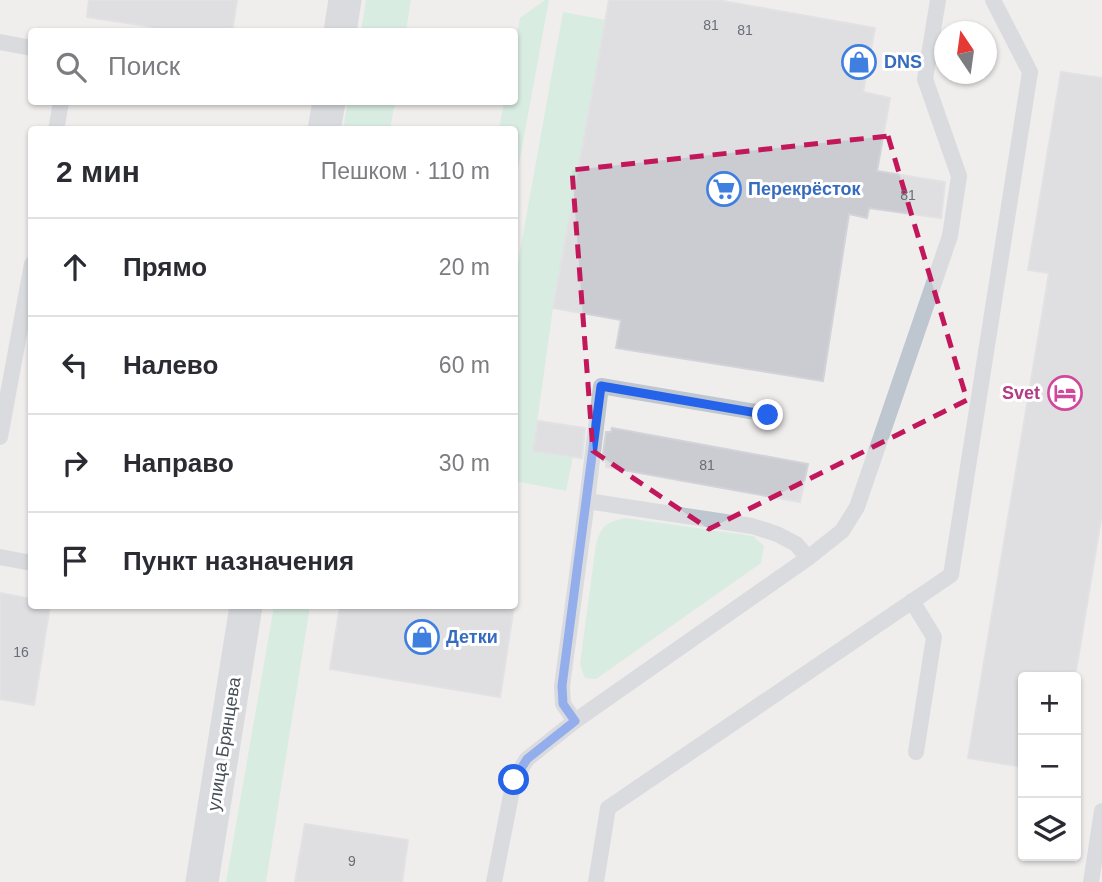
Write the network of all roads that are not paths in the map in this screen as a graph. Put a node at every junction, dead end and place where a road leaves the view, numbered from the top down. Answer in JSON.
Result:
{"nodes":[{"id":1,"x":345,"y":0,"type":"edge"},
{"id":2,"x":938,"y":0,"type":"edge"},
{"id":3,"x":993,"y":0,"type":"edge"},
{"id":4,"x":341,"y":28,"type":"edge"},
{"id":5,"x":0,"y":42,"type":"edge"},
{"id":6,"x":28,"y":47,"type":"edge"},
{"id":7,"x":60,"y":105,"type":"edge"},
{"id":8,"x":328,"y":105,"type":"edge"},
{"id":9,"x":57,"y":126,"type":"edge"},
{"id":10,"x":325,"y":126,"type":"edge"},
{"id":11,"x":28,"y":286,"type":"edge"},
{"id":12,"x":768,"y":415,"type":"dead end"},
{"id":13,"x":0,"y":437,"type":"edge"},
{"id":14,"x":587,"y":501,"type":"junction"},
{"id":15,"x":0,"y":557,"type":"edge"},
{"id":16,"x":808,"y":558,"type":"junction"},
{"id":17,"x":28,"y":562,"type":"edge"},
{"id":18,"x":912,"y":601,"type":"junction"},
{"id":19,"x":246,"y":609,"type":"edge"},
{"id":20,"x":575,"y":721,"type":"junction"},
{"id":21,"x":916,"y":752,"type":"dead end"},
{"id":22,"x":1102,"y":811,"type":"edge"},
{"id":23,"x":202,"y":882,"type":"edge"},
{"id":24,"x":494,"y":882,"type":"edge"},
{"id":25,"x":596,"y":882,"type":"edge"},
{"id":26,"x":1091,"y":882,"type":"edge"}],
"edges":[{"from":1,"to":4,"type":"street"},
{"from":2,"to":16,"type":"lane"},
{"from":3,"to":18,"type":"lane"},
{"from":5,"to":6,"type":"lane"},
{"from":7,"to":9,"type":"lane"},
{"from":8,"to":10,"type":"street"},
{"from":11,"to":13,"type":"lane"},
{"from":12,"to":14,"type":"lane"},
{"from":14,"to":16,"type":"lane"},
{"from":14,"to":20,"type":"lane"},
{"from":15,"to":17,"type":"lane"},
{"from":16,"to":20,"type":"lane"},
{"from":18,"to":21,"type":"lane"},
{"from":18,"to":25,"type":"lane"},
{"from":19,"to":23,"type":"street","name":"улица Брянцева"},
{"from":20,"to":24,"type":"lane"},
{"from":22,"to":26,"type":"lane"}]}
